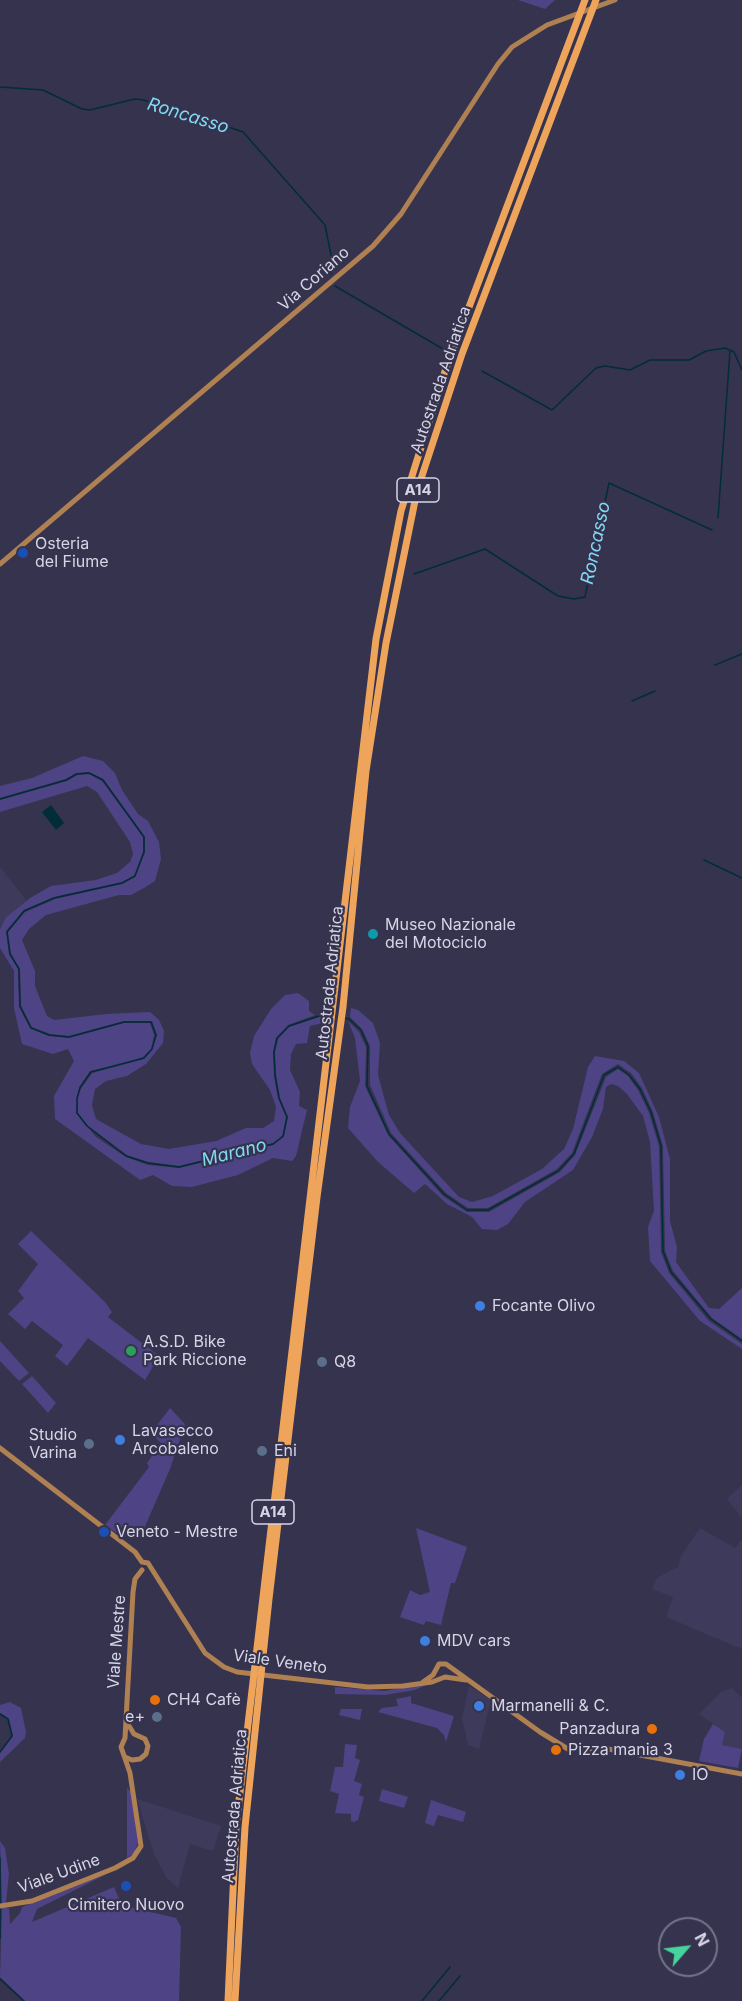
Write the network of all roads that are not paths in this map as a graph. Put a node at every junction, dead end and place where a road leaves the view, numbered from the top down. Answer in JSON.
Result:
{"nodes":[{"id":1,"x":585,"y":0,"type":"edge"},
{"id":2,"x":596,"y":0,"type":"edge"},
{"id":3,"x":615,"y":0,"type":"edge"},
{"id":4,"x":0,"y":564,"type":"edge"},
{"id":5,"x":0,"y":1448,"type":"edge"},
{"id":6,"x":142,"y":1562,"type":"junction"},
{"id":7,"x":149,"y":1568,"type":"junction"},
{"id":8,"x":142,"y":1570,"type":"junction"},
{"id":9,"x":449,"y":1669,"type":"junction"},
{"id":10,"x":434,"y":1673,"type":"junction"},
{"id":11,"x":444,"y":1677,"type":"junction"},
{"id":12,"x":466,"y":1680,"type":"junction"},
{"id":13,"x":432,"y":1682,"type":"junction"},
{"id":14,"x":422,"y":1683,"type":"junction"},
{"id":15,"x":126,"y":1719,"type":"junction"},
{"id":16,"x":134,"y":1734,"type":"junction"},
{"id":17,"x":124,"y":1738,"type":"junction"},
{"id":18,"x":125,"y":1757,"type":"junction"},
{"id":19,"x":135,"y":1760,"type":"junction"},
{"id":20,"x":130,"y":1773,"type":"junction"},
{"id":21,"x":742,"y":1774,"type":"edge"},
{"id":22,"x":124,"y":1864,"type":"joint"},
{"id":23,"x":3,"y":1905,"type":"edge"},
{"id":24,"x":228,"y":2001,"type":"edge"},
{"id":25,"x":235,"y":2001,"type":"edge"}],
"edges":[{"from":1,"to":24,"type":"highway","name":"Autostrada Adriatica","number":"A14"},
{"from":2,"to":25,"type":"highway","name":"Autostrada Adriatica","number":"A14"},
{"from":3,"to":4,"type":"main road","name":"Via Coriano"},
{"from":5,"to":6,"type":"main road","name":"Viale Veneto"},
{"from":6,"to":7,"type":"main road","name":"Viale Veneto"},
{"from":6,"to":8,"type":"main road"},
{"from":7,"to":8,"type":"main road"},
{"from":7,"to":14,"type":"main road","name":"Viale Veneto"},
{"from":8,"to":15,"type":"main road","name":"Viale Mestre"},
{"from":9,"to":10,"type":"main road"},
{"from":9,"to":11,"type":"main road"},
{"from":9,"to":12,"type":"main road"},
{"from":10,"to":11,"type":"main road"},
{"from":10,"to":13,"type":"main road"},
{"from":10,"to":14,"type":"main road","name":"Viale Veneto"},
{"from":11,"to":12,"type":"main road"},
{"from":11,"to":13,"type":"main road","name":"Viale Veneto"},
{"from":12,"to":21,"type":"main road"},
{"from":13,"to":14,"type":"main road","name":"Viale Veneto"},
{"from":15,"to":16,"type":"main road","name":"Viale Mestre"},
{"from":15,"to":17,"type":"main road","name":"Viale Mestre"},
{"from":16,"to":17,"type":"main road"},
{"from":16,"to":19,"type":"main road","name":"Viale Mestre"},
{"from":17,"to":18,"type":"main road","name":"Viale Mestre"},
{"from":18,"to":19,"type":"main road"},
{"from":18,"to":20,"type":"main road","name":"Viale Mestre"},
{"from":19,"to":20,"type":"main road","name":"Viale Mestre"},
{"from":20,"to":22,"type":"main road","name":"Viale Mestre"},
{"from":22,"to":23,"type":"main road","name":"Viale Udine"}]}
